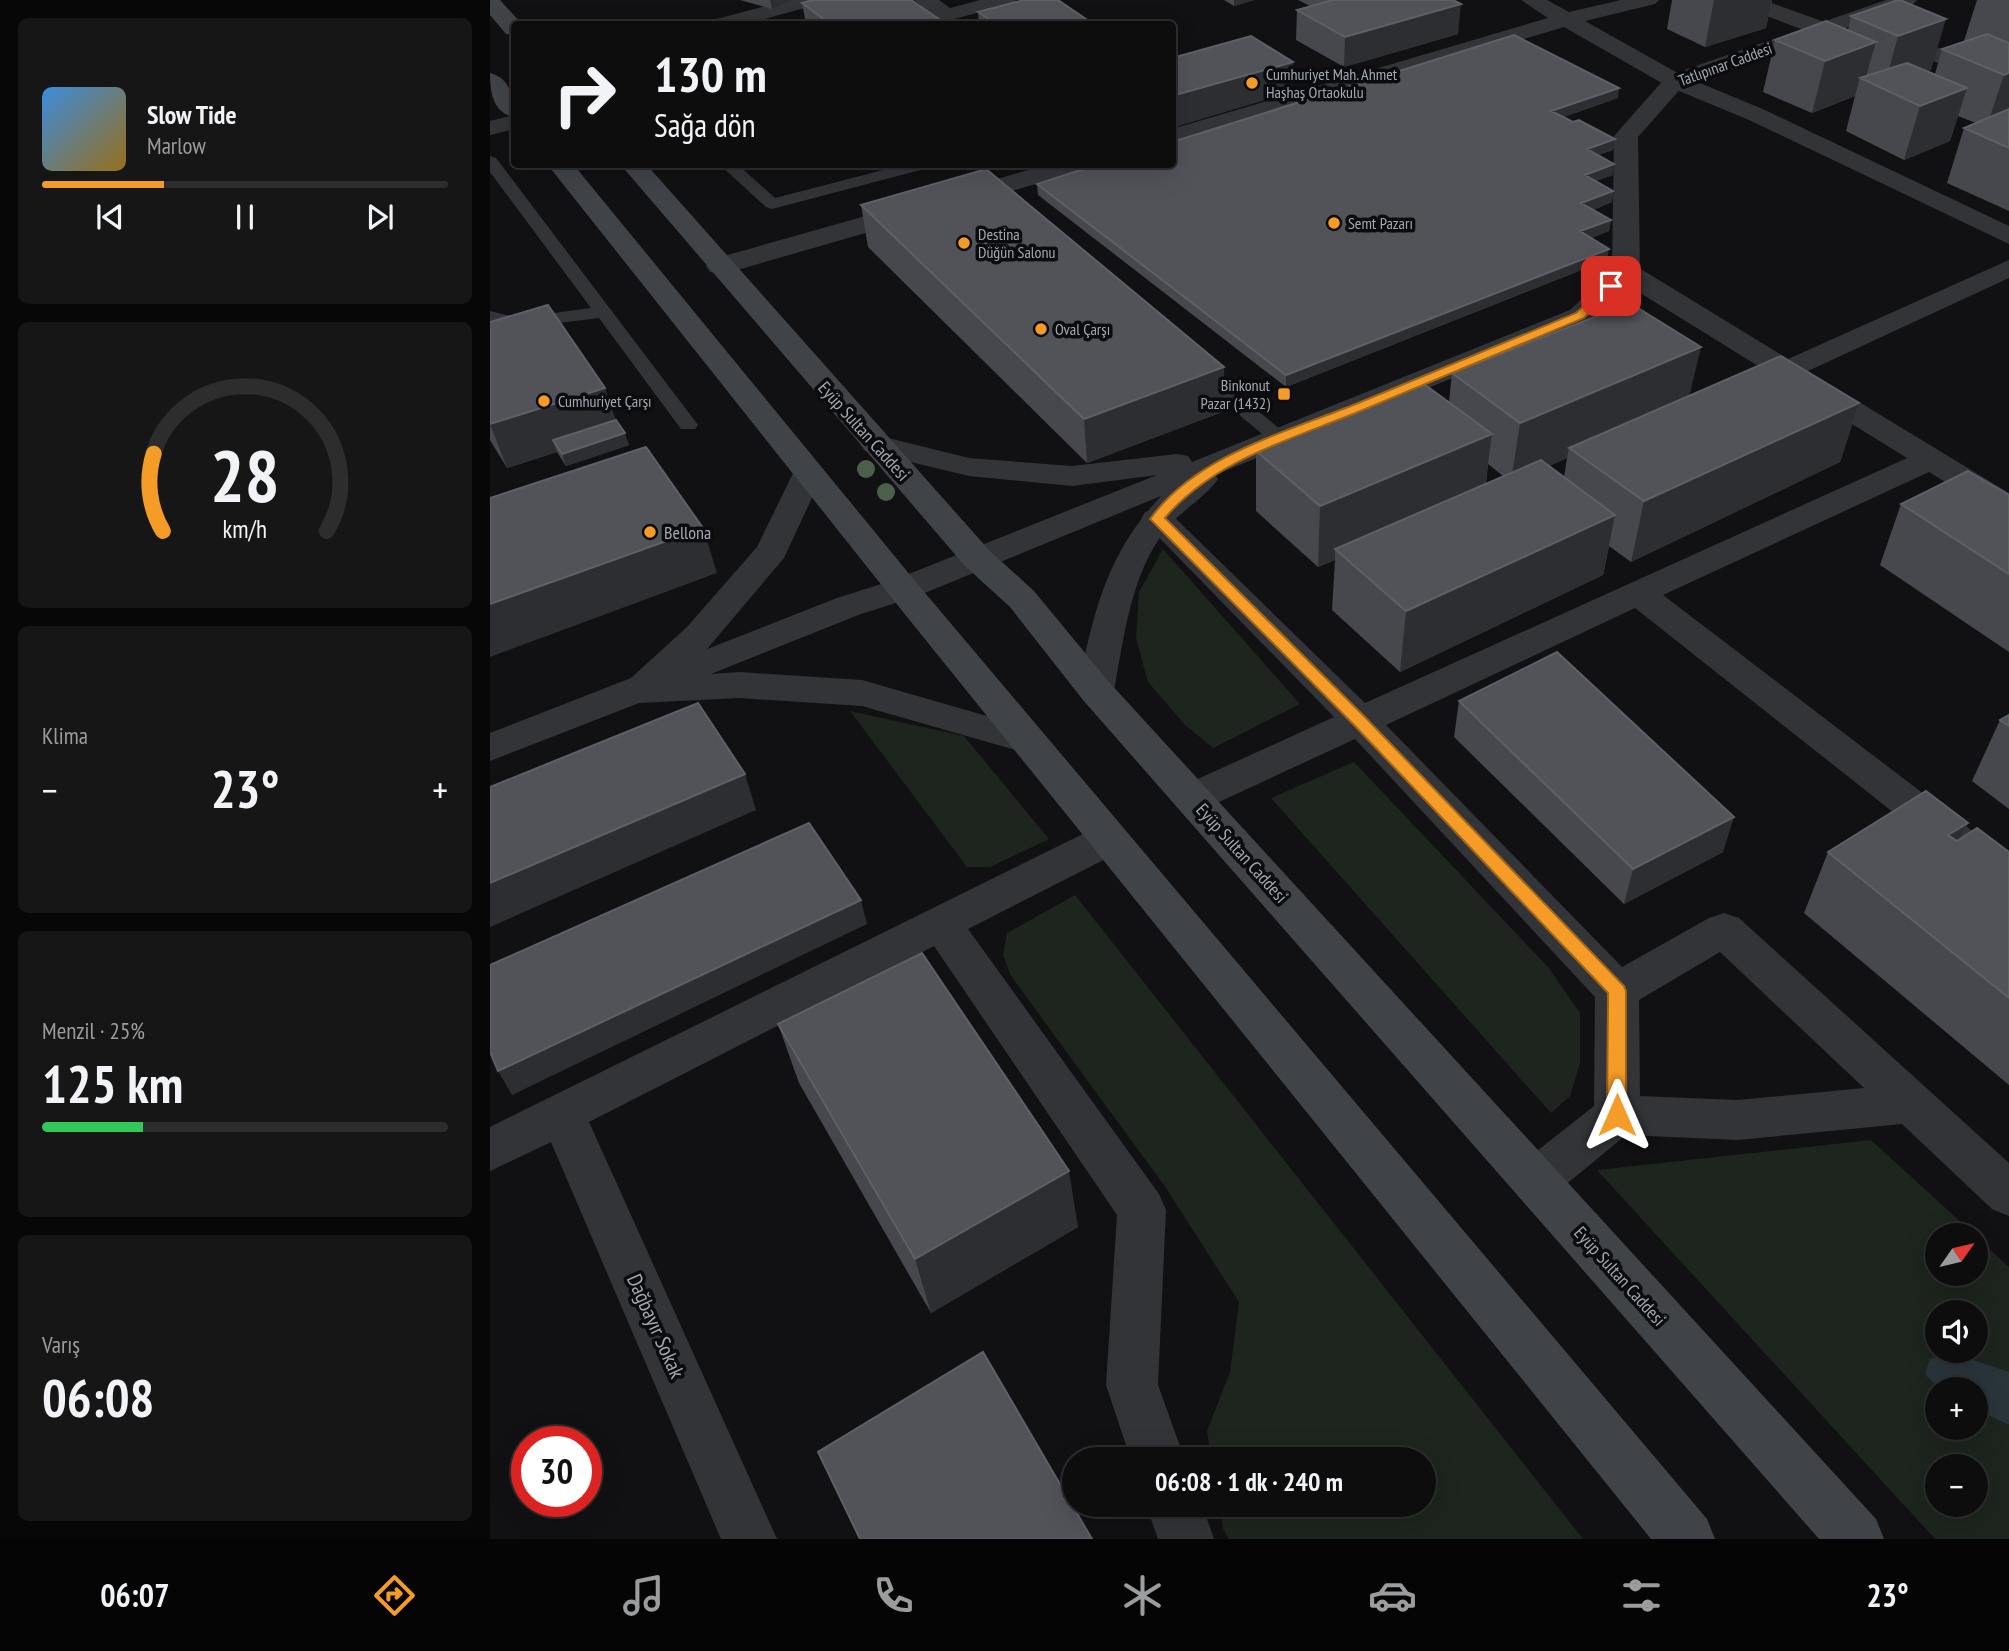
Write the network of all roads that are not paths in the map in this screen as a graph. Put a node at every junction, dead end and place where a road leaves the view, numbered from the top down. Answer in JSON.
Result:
{"nodes":[{"id":1,"x":812,"y":0,"type":"edge"},
{"id":2,"x":925,"y":0,"type":"edge"},
{"id":3,"x":1005,"y":0,"type":"edge"},
{"id":4,"x":1532,"y":0,"type":"edge"},
{"id":5,"x":1648,"y":0,"type":"edge"},
{"id":6,"x":1743,"y":0,"type":"edge"},
{"id":7,"x":1906,"y":0,"type":"edge"},
{"id":8,"x":490,"y":2,"type":"edge"},
{"id":9,"x":1568,"y":19,"type":"junction"},
{"id":10,"x":1853,"y":19,"type":"junction"},
{"id":11,"x":941,"y":20,"type":"edge"},
{"id":12,"x":736,"y":21,"type":"edge"},
{"id":13,"x":511,"y":26,"type":"edge"},
{"id":14,"x":1822,"y":29,"type":"junction"},
{"id":15,"x":490,"y":80,"type":"edge"},
{"id":16,"x":1675,"y":81,"type":"junction"},
{"id":17,"x":2009,"y":86,"type":"edge"},
{"id":18,"x":511,"y":106,"type":"edge"},
{"id":19,"x":511,"y":123,"type":"edge"},
{"id":20,"x":490,"y":128,"type":"edge"},
{"id":21,"x":1176,"y":136,"type":"edge"},
{"id":22,"x":490,"y":161,"type":"edge"},
{"id":23,"x":562,"y":168,"type":"edge"},
{"id":24,"x":635,"y":168,"type":"edge"},
{"id":25,"x":732,"y":168,"type":"edge"},
{"id":26,"x":911,"y":168,"type":"edge"},
{"id":27,"x":1065,"y":168,"type":"edge"},
{"id":28,"x":983,"y":192,"type":"junction"},
{"id":29,"x":1004,"y":209,"type":"edge"},
{"id":30,"x":2009,"y":236,"type":"edge"},
{"id":31,"x":720,"y":267,"type":"junction"},
{"id":32,"x":2009,"y":268,"type":"edge"},
{"id":33,"x":1626,"y":272,"type":"junction"},
{"id":34,"x":603,"y":312,"type":"junction"},
{"id":35,"x":490,"y":316,"type":"edge"},
{"id":36,"x":1184,"y":359,"type":"edge"},
{"id":37,"x":1787,"y":370,"type":"junction"},
{"id":38,"x":688,"y":425,"type":"dead end"},
{"id":39,"x":1279,"y":438,"type":"junction"},
{"id":40,"x":876,"y":444,"type":"junction"},
{"id":41,"x":1244,"y":451,"type":"junction"},
{"id":42,"x":1931,"y":459,"type":"junction"},
{"id":43,"x":808,"y":472,"type":"junction"},
{"id":44,"x":2009,"y":507,"type":"edge"},
{"id":45,"x":1157,"y":519,"type":"junction"},
{"id":46,"x":977,"y":558,"type":"junction"},
{"id":47,"x":903,"y":589,"type":"junction"},
{"id":48,"x":1638,"y":593,"type":"junction"},
{"id":49,"x":640,"y":691,"type":"junction"},
{"id":50,"x":1096,"y":691,"type":"junction"},
{"id":51,"x":1360,"y":721,"type":"junction"},
{"id":52,"x":1029,"y":741,"type":"junction"},
{"id":53,"x":490,"y":748,"type":"edge"},
{"id":54,"x":1192,"y":798,"type":"junction"},
{"id":55,"x":1109,"y":839,"type":"junction"},
{"id":56,"x":2009,"y":881,"type":"edge"},
{"id":57,"x":941,"y":923,"type":"junction"},
{"id":58,"x":1617,"y":991,"type":"junction"},
{"id":59,"x":1911,"y":1102,"type":"junction"},
{"id":60,"x":562,"y":1113,"type":"junction"},
{"id":61,"x":1617,"y":1115,"type":"junction"},
{"id":62,"x":490,"y":1150,"type":"edge"},
{"id":63,"x":1535,"y":1181,"type":"junction"},
{"id":64,"x":2009,"y":1194,"type":"edge"},
{"id":65,"x":1153,"y":1447,"type":"edge"},
{"id":66,"x":1178,"y":1517,"type":"edge"},
{"id":67,"x":749,"y":1539,"type":"edge"},
{"id":68,"x":1186,"y":1539,"type":"edge"},
{"id":69,"x":1687,"y":1539,"type":"edge"},
{"id":70,"x":1856,"y":1539,"type":"edge"}],
"edges":[{"from":1,"to":12,"type":"street"},
{"from":2,"to":11,"type":"street"},
{"from":3,"to":11,"type":"street"},
{"from":4,"to":9,"type":"street"},
{"from":5,"to":9,"type":"street"},
{"from":6,"to":14,"type":"street"},
{"from":7,"to":10,"type":"street","name":"Tatlıpınar Caddesi"},
{"from":8,"to":13,"type":"main road"},
{"from":9,"to":16,"type":"street"},
{"from":9,"to":21,"type":"street"},
{"from":10,"to":14,"type":"street","name":"Tatlıpınar Caddesi"},
{"from":10,"to":17,"type":"street"},
{"from":14,"to":16,"type":"street","name":"Tatlıpınar Caddesi"},
{"from":15,"to":18,"type":"main road"},
{"from":16,"to":30,"type":"street"},
{"from":16,"to":33,"type":"street","name":"Tatlıpınar Caddesi"},
{"from":19,"to":20,"type":"street"},
{"from":22,"to":34,"type":"lane"},
{"from":23,"to":43,"type":"main road"},
{"from":24,"to":31,"type":"main road","name":"Eyüp Sultan Caddesi"},
{"from":25,"to":26,"type":"lane"},
{"from":27,"to":28,"type":"street"},
{"from":28,"to":29,"type":"lane"},
{"from":28,"to":31,"type":"street"},
{"from":31,"to":40,"type":"main road","name":"Eyüp Sultan Caddesi"},
{"from":32,"to":37,"type":"street"},
{"from":33,"to":37,"type":"street"},
{"from":33,"to":39,"type":"street"},
{"from":34,"to":35,"type":"lane"},
{"from":34,"to":38,"type":"lane"},
{"from":36,"to":39,"type":"lane"},
{"from":37,"to":42,"type":"street"},
{"from":39,"to":41,"type":"street"},
{"from":40,"to":41,"type":"street"},
{"from":40,"to":46,"type":"main road","name":"Eyüp Sultan Caddesi"},
{"from":41,"to":45,"type":"street"},
{"from":41,"to":46,"type":"street"},
{"from":42,"to":44,"type":"street"},
{"from":42,"to":48,"type":"street"},
{"from":43,"to":47,"type":"main road"},
{"from":43,"to":49,"type":"street"},
{"from":45,"to":50,"type":"street"},
{"from":45,"to":51,"type":"street"},
{"from":46,"to":47,"type":"street"},
{"from":46,"to":50,"type":"main road","name":"Eyüp Sultan Caddesi"},
{"from":47,"to":49,"type":"street"},
{"from":47,"to":52,"type":"main road"},
{"from":48,"to":51,"type":"street"},
{"from":48,"to":56,"type":"street"},
{"from":49,"to":52,"type":"street"},
{"from":49,"to":53,"type":"street"},
{"from":50,"to":54,"type":"main road","name":"Eyüp Sultan Caddesi"},
{"from":51,"to":54,"type":"street"},
{"from":51,"to":58,"type":"street"},
{"from":52,"to":55,"type":"main road"},
{"from":54,"to":63,"type":"main road","name":"Eyüp Sultan Caddesi"},
{"from":55,"to":57,"type":"street"},
{"from":55,"to":69,"type":"main road"},
{"from":57,"to":60,"type":"street"},
{"from":57,"to":65,"type":"street"},
{"from":58,"to":59,"type":"street"},
{"from":58,"to":61,"type":"street"},
{"from":59,"to":61,"type":"street"},
{"from":59,"to":64,"type":"street"},
{"from":60,"to":62,"type":"street"},
{"from":60,"to":67,"type":"street","name":"Dağbayır Sokak"},
{"from":61,"to":63,"type":"street"},
{"from":63,"to":70,"type":"main road","name":"Eyüp Sultan Caddesi"},
{"from":66,"to":68,"type":"street"}]}
